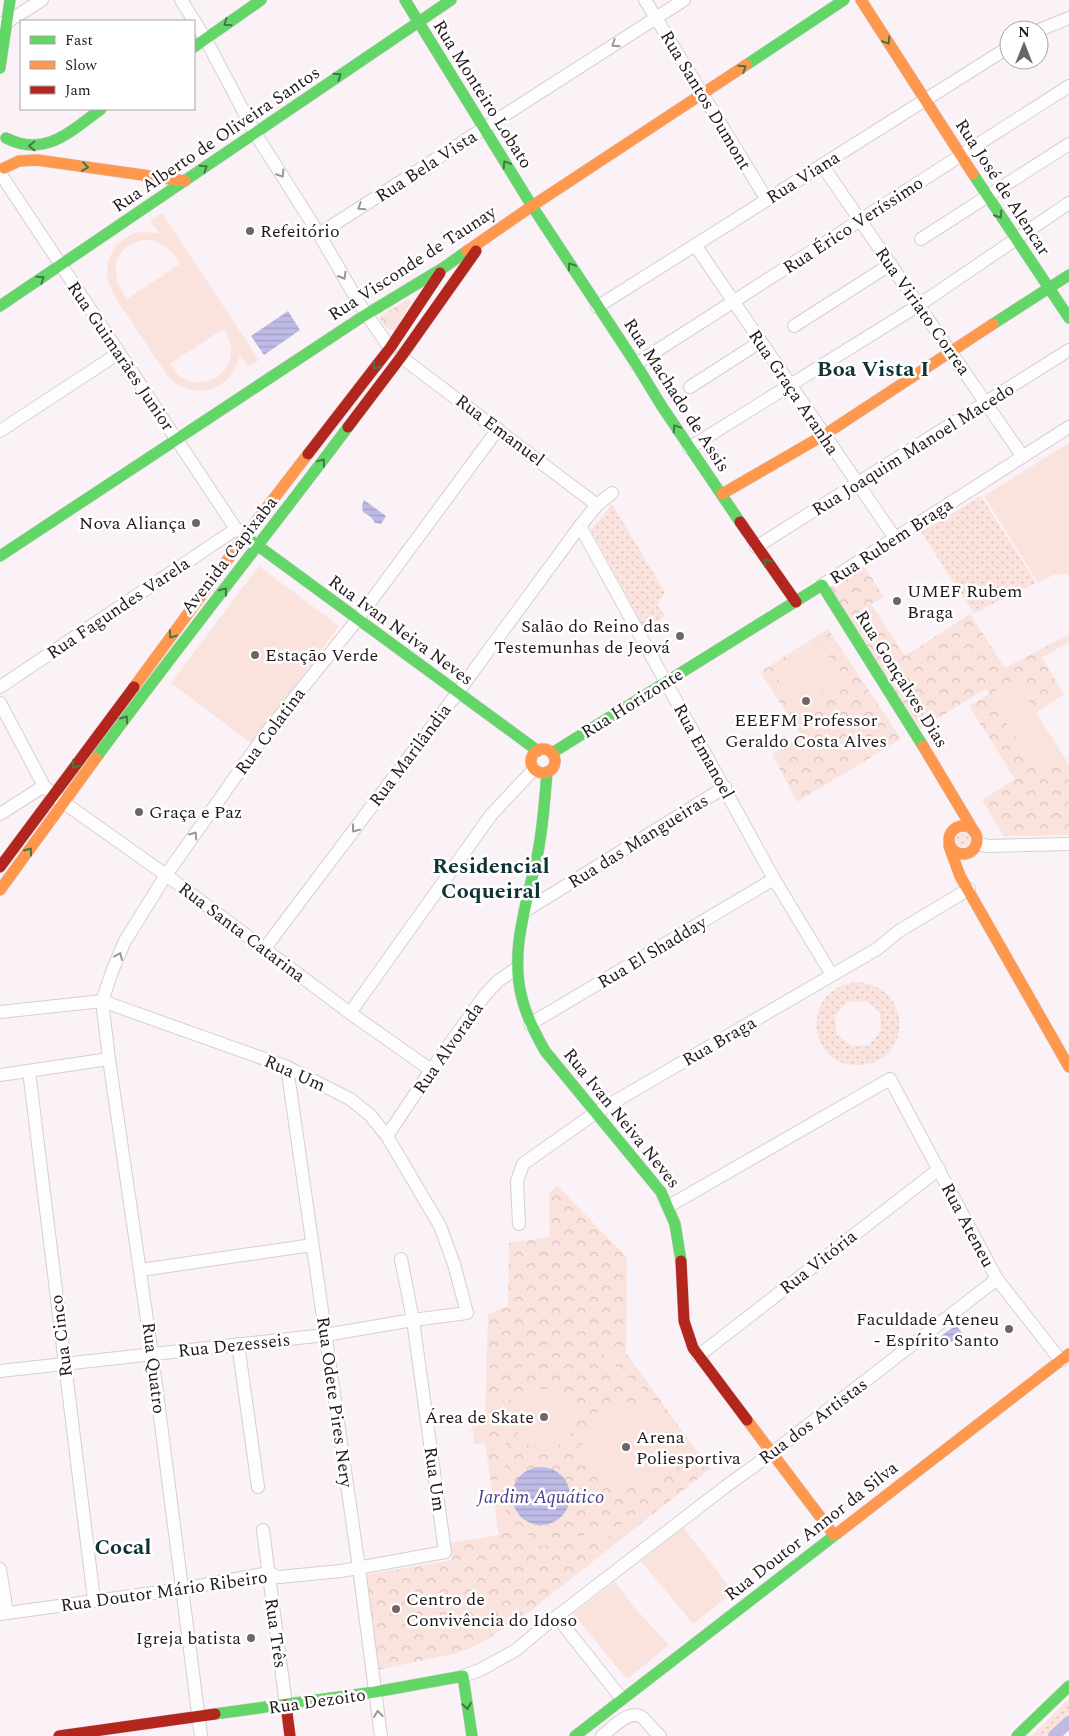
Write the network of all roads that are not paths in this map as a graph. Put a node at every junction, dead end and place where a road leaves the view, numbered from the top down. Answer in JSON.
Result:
{"nodes":[{"id":1,"x":10,"y":0,"type":"edge"},
{"id":2,"x":42,"y":0,"type":"edge"},
{"id":3,"x":181,"y":0,"type":"edge"},
{"id":4,"x":260,"y":0,"type":"edge"},
{"id":5,"x":405,"y":0,"type":"edge"},
{"id":6,"x":451,"y":0,"type":"edge"},
{"id":7,"x":644,"y":0,"type":"edge"},
{"id":8,"x":684,"y":0,"type":"edge"},
{"id":9,"x":844,"y":0,"type":"edge"},
{"id":10,"x":861,"y":0,"type":"edge"},
{"id":11,"x":656,"y":18,"type":"junction"},
{"id":12,"x":1069,"y":18,"type":"edge"},
{"id":13,"x":194,"y":20,"type":"edge"},
{"id":14,"x":195,"y":22,"type":"edge"},
{"id":15,"x":419,"y":22,"type":"junction"},
{"id":16,"x":3,"y":23,"type":"edge"},
{"id":17,"x":1049,"y":26,"type":"edge"},
{"id":18,"x":205,"y":38,"type":"junction"},
{"id":19,"x":195,"y":46,"type":"edge"},
{"id":20,"x":999,"y":53,"type":"edge"},
{"id":21,"x":0,"y":68,"type":"edge"},
{"id":22,"x":1069,"y":86,"type":"edge"},
{"id":23,"x":702,"y":95,"type":"junction"},
{"id":24,"x":924,"y":100,"type":"junction"},
{"id":25,"x":99,"y":110,"type":"edge"},
{"id":26,"x":484,"y":128,"type":"junction"},
{"id":27,"x":255,"y":133,"type":"junction"},
{"id":28,"x":3,"y":134,"type":"edge"},
{"id":29,"x":58,"y":137,"type":"junction"},
{"id":30,"x":1069,"y":144,"type":"edge"},
{"id":31,"x":961,"y":156,"type":"junction"},
{"id":32,"x":59,"y":163,"type":"junction"},
{"id":33,"x":822,"y":165,"type":"junction"},
{"id":34,"x":1,"y":171,"type":"edge"},
{"id":35,"x":185,"y":181,"type":"junction"},
{"id":36,"x":988,"y":196,"type":"junction"},
{"id":37,"x":767,"y":200,"type":"junction"},
{"id":38,"x":1069,"y":203,"type":"edge"},
{"id":39,"x":532,"y":206,"type":"junction"},
{"id":40,"x":860,"y":221,"type":"junction"},
{"id":41,"x":319,"y":234,"type":"junction"},
{"id":42,"x":484,"y":240,"type":"junction"},
{"id":43,"x":921,"y":240,"type":"dead end"},
{"id":44,"x":1015,"y":240,"type":"junction"},
{"id":45,"x":695,"y":245,"type":"junction"},
{"id":46,"x":891,"y":264,"type":"junction"},
{"id":47,"x":61,"y":265,"type":"junction"},
{"id":48,"x":443,"y":268,"type":"junction"},
{"id":49,"x":1069,"y":275,"type":"edge"},
{"id":50,"x":1048,"y":288,"type":"junction"},
{"id":51,"x":401,"y":293,"type":"junction"},
{"id":52,"x":733,"y":302,"type":"junction"},
{"id":53,"x":919,"y":305,"type":"junction"},
{"id":54,"x":0,"y":306,"type":"edge"},
{"id":55,"x":597,"y":307,"type":"junction"},
{"id":56,"x":415,"y":309,"type":"junction"},
{"id":57,"x":366,"y":315,"type":"junction"},
{"id":58,"x":1069,"y":318,"type":"edge"},
{"id":59,"x":794,"y":326,"type":"dead end"},
{"id":60,"x":760,"y":342,"type":"junction"},
{"id":61,"x":390,"y":348,"type":"junction"},
{"id":62,"x":1069,"y":350,"type":"edge"},
{"id":63,"x":951,"y":351,"type":"junction"},
{"id":64,"x":119,"y":353,"type":"junction"},
{"id":65,"x":401,"y":356,"type":"junction"},
{"id":66,"x":636,"y":364,"type":"junction"},
{"id":67,"x":791,"y":386,"type":"junction"},
{"id":68,"x":690,"y":387,"type":"dead end"},
{"id":69,"x":987,"y":403,"type":"junction"},
{"id":70,"x":1069,"y":427,"type":"edge"},
{"id":71,"x":498,"y":429,"type":"junction"},
{"id":72,"x":0,"y":431,"type":"edge"},
{"id":73,"x":824,"y":435,"type":"junction"},
{"id":74,"x":177,"y":440,"type":"junction"},
{"id":75,"x":689,"y":448,"type":"junction"},
{"id":76,"x":1024,"y":457,"type":"junction"},
{"id":77,"x":858,"y":485,"type":"junction"},
{"id":78,"x":612,"y":493,"type":"dead end"},
{"id":79,"x":722,"y":494,"type":"junction"},
{"id":80,"x":597,"y":505,"type":"junction"},
{"id":81,"x":580,"y":526,"type":"junction"},
{"id":82,"x":241,"y":533,"type":"junction"},
{"id":83,"x":895,"y":538,"type":"junction"},
{"id":84,"x":258,"y":547,"type":"junction"},
{"id":85,"x":756,"y":547,"type":"junction"},
{"id":86,"x":0,"y":556,"type":"edge"},
{"id":87,"x":822,"y":585,"type":"junction"},
{"id":88,"x":796,"y":602,"type":"junction"},
{"id":89,"x":357,"y":620,"type":"junction"},
{"id":90,"x":712,"y":652,"type":"joint"},
{"id":91,"x":666,"y":682,"type":"junction"},
{"id":92,"x":0,"y":686,"type":"edge"},
{"id":93,"x":458,"y":692,"type":"junction"},
{"id":94,"x":0,"y":703,"type":"edge"},
{"id":95,"x":538,"y":751,"type":"junction"},
{"id":96,"x":552,"y":754,"type":"junction"},
{"id":97,"x":540,"y":770,"type":"junction"},
{"id":98,"x":725,"y":787,"type":"junction"},
{"id":99,"x":48,"y":790,"type":"junction"},
{"id":100,"x":951,"y":792,"type":"junction"},
{"id":101,"x":64,"y":802,"type":"junction"},
{"id":102,"x":0,"y":814,"type":"edge"},
{"id":103,"x":976,"y":838,"type":"junction"},
{"id":104,"x":950,"y":840,"type":"junction"},
{"id":105,"x":1069,"y":844,"type":"edge"},
{"id":106,"x":968,"y":854,"type":"junction"},
{"id":107,"x":0,"y":866,"type":"edge"},
{"id":108,"x":166,"y":875,"type":"junction"},
{"id":109,"x":774,"y":879,"type":"junction"},
{"id":110,"x":967,"y":886,"type":"junction"},
{"id":111,"x":0,"y":890,"type":"edge"},
{"id":112,"x":525,"y":911,"type":"junction"},
{"id":113,"x":265,"y":948,"type":"junction"},
{"id":114,"x":517,"y":968,"type":"junction"},
{"id":115,"x":832,"y":975,"type":"junction"},
{"id":116,"x":102,"y":1001,"type":"junction"},
{"id":117,"x":0,"y":1012,"type":"edge"},
{"id":118,"x":350,"y":1013,"type":"junction"},
{"id":119,"x":530,"y":1024,"type":"junction"},
{"id":120,"x":108,"y":1059,"type":"junction"},
{"id":121,"x":1069,"y":1067,"type":"edge"},
{"id":122,"x":287,"y":1068,"type":"junction"},
{"id":123,"x":431,"y":1070,"type":"junction"},
{"id":124,"x":29,"y":1071,"type":"junction"},
{"id":125,"x":0,"y":1076,"type":"edge"},
{"id":126,"x":595,"y":1113,"type":"junction"},
{"id":127,"x":387,"y":1136,"type":"junction"},
{"id":128,"x":939,"y":1169,"type":"junction"},
{"id":129,"x":669,"y":1206,"type":"junction"},
{"id":130,"x":519,"y":1224,"type":"dead end"},
{"id":131,"x":312,"y":1245,"type":"junction"},
{"id":132,"x":401,"y":1259,"type":"dead end"},
{"id":133,"x":141,"y":1270,"type":"junction"},
{"id":134,"x":997,"y":1279,"type":"junction"},
{"id":135,"x":466,"y":1313,"type":"joint"},
{"id":136,"x":413,"y":1320,"type":"junction"},
{"id":137,"x":325,"y":1335,"type":"junction"},
{"id":138,"x":238,"y":1344,"type":"junction"},
{"id":139,"x":152,"y":1354,"type":"junction"},
{"id":140,"x":698,"y":1356,"type":"junction"},
{"id":141,"x":1065,"y":1358,"type":"edge"},
{"id":142,"x":64,"y":1365,"type":"junction"},
{"id":143,"x":0,"y":1372,"type":"edge"},
{"id":144,"x":772,"y":1453,"type":"junction"},
{"id":145,"x":258,"y":1487,"type":"dead end"},
{"id":146,"x":263,"y":1530,"type":"dead end"},
{"id":147,"x":834,"y":1535,"type":"junction"},
{"id":148,"x":446,"y":1552,"type":"joint"},
{"id":149,"x":359,"y":1568,"type":"junction"},
{"id":150,"x":0,"y":1570,"type":"edge"},
{"id":151,"x":268,"y":1573,"type":"junction"},
{"id":152,"x":182,"y":1589,"type":"junction"},
{"id":153,"x":94,"y":1600,"type":"junction"},
{"id":154,"x":4,"y":1613,"type":"edge"},
{"id":155,"x":557,"y":1617,"type":"junction"},
{"id":156,"x":463,"y":1676,"type":"junction"},
{"id":157,"x":1069,"y":1686,"type":"edge"},
{"id":158,"x":375,"y":1692,"type":"junction"},
{"id":159,"x":622,"y":1699,"type":"junction"},
{"id":160,"x":286,"y":1706,"type":"junction"},
{"id":161,"x":199,"y":1716,"type":"junction"},
{"id":162,"x":59,"y":1736,"type":"edge"},
{"id":163,"x":202,"y":1736,"type":"edge"},
{"id":164,"x":290,"y":1736,"type":"edge"},
{"id":165,"x":381,"y":1736,"type":"edge"},
{"id":166,"x":472,"y":1736,"type":"edge"},
{"id":167,"x":575,"y":1736,"type":"edge"},
{"id":168,"x":602,"y":1736,"type":"edge"},
{"id":169,"x":660,"y":1736,"type":"edge"},
{"id":170,"x":1016,"y":1736,"type":"edge"}],
"edges":[{"from":1,"to":16,"type":"street"},
{"from":2,"to":16,"type":"street"},
{"from":3,"to":13,"type":"street"},
{"from":4,"to":18,"type":"street","one_way":true},
{"from":5,"to":15,"type":"street","name":"Rua Monteiro Lobato"},
{"from":6,"to":15,"type":"street","name":"Rua Alberto de Oliveira Santos"},
{"from":7,"to":11,"type":"street","name":"Rua Santos Dumont"},
{"from":8,"to":11,"type":"street","name":"Rua Bela Vista"},
{"from":23,"to":9,"type":"street","name":"Rua Visconde de Taunay","one_way":true},
{"from":10,"to":24,"type":"street","name":"Rua José de Alencar","one_way":true},
{"from":11,"to":23,"type":"street","name":"Rua Santos Dumont"},
{"from":11,"to":26,"type":"street","name":"Rua Bela Vista","one_way":true},
{"from":12,"to":17,"type":"street"},
{"from":14,"to":18,"type":"street"},
{"from":15,"to":26,"type":"street","name":"Rua Monteiro Lobato"},
{"from":27,"to":15,"type":"street","name":"Rua Alberto de Oliveira Santos","one_way":true},
{"from":16,"to":21,"type":"street"},
{"from":18,"to":19,"type":"street"},
{"from":18,"to":27,"type":"street"},
{"from":20,"to":24,"type":"street","name":"Rua Viana"},
{"from":22,"to":31,"type":"street","name":"Rua Érico Veríssimo"},
{"from":23,"to":37,"type":"street","name":"Rua Santos Dumont"},
{"from":23,"to":39,"type":"street","name":"Rua Visconde de Taunay"},
{"from":24,"to":31,"type":"street","name":"Rua José de Alencar"},
{"from":24,"to":33,"type":"street","name":"Rua Viana"},
{"from":25,"to":29,"type":"street"},
{"from":39,"to":26,"type":"street","name":"Rua Monteiro Lobato","one_way":true},
{"from":26,"to":41,"type":"street","name":"Rua Bela Vista","one_way":true},
{"from":35,"to":27,"type":"street","name":"Rua Alberto de Oliveira Santos","one_way":true},
{"from":27,"to":41,"type":"street","one_way":true},
{"from":29,"to":28,"type":"street","one_way":true},
{"from":28,"to":34,"type":"street"},
{"from":29,"to":32,"type":"street"},
{"from":30,"to":36,"type":"street"},
{"from":31,"to":36,"type":"street","name":"Rua José de Alencar"},
{"from":31,"to":40,"type":"street","name":"Rua Érico Veríssimo"},
{"from":32,"to":34,"type":"street"},
{"from":32,"to":35,"type":"street","one_way":true},
{"from":33,"to":37,"type":"street","name":"Rua Viana"},
{"from":33,"to":40,"type":"street","name":"Rua Viriato Correa"},
{"from":34,"to":47,"type":"street","name":"Rua Guimarães Junior"},
{"from":35,"to":47,"type":"street","name":"Rua Alberto de Oliveira Santos"},
{"from":36,"to":43,"type":"street"},
{"from":36,"to":44,"type":"street","name":"Rua José de Alencar","one_way":true},
{"from":37,"to":45,"type":"street","name":"Rua Viana"},
{"from":38,"to":44,"type":"street"},
{"from":39,"to":42,"type":"street","name":"Rua Visconde de Taunay"},
{"from":55,"to":39,"type":"street","name":"Rua Machado de Assis","one_way":true},
{"from":40,"to":46,"type":"street","name":"Rua Viriato Correa"},
{"from":40,"to":52,"type":"street","name":"Rua Érico Veríssimo"},
{"from":41,"to":57,"type":"street","one_way":true},
{"from":42,"to":48,"type":"street","name":"Rua Visconde de Taunay"},
{"from":42,"to":65,"type":"street","name":"Avenida Capixaba"},
{"from":44,"to":50,"type":"street","name":"Rua José de Alencar"},
{"from":44,"to":53,"type":"street"},
{"from":45,"to":52,"type":"street","name":"Rua Graça Aranha"},
{"from":45,"to":55,"type":"street","name":"Rua Viana"},
{"from":46,"to":53,"type":"street","name":"Rua Viriato Correa"},
{"from":46,"to":59,"type":"street"},
{"from":54,"to":47,"type":"street","name":"Rua Alberto de Oliveira Santos","one_way":true},
{"from":47,"to":64,"type":"street","name":"Rua Guimarães Junior"},
{"from":48,"to":51,"type":"street","name":"Rua Visconde de Taunay"},
{"from":48,"to":56,"type":"street","name":"Avenida Capixaba"},
{"from":49,"to":50,"type":"street"},
{"from":50,"to":58,"type":"street","name":"Rua José de Alencar"},
{"from":50,"to":63,"type":"street"},
{"from":51,"to":56,"type":"street"},
{"from":51,"to":57,"type":"street","name":"Rua Visconde de Taunay"},
{"from":52,"to":60,"type":"street","name":"Rua Graça Aranha"},
{"from":52,"to":66,"type":"street","name":"Rua Érico Veríssimo"},
{"from":53,"to":63,"type":"street","name":"Rua Viriato Correa"},
{"from":53,"to":67,"type":"street"},
{"from":55,"to":66,"type":"street","name":"Rua Machado de Assis"},
{"from":56,"to":61,"type":"street","name":"Avenida Capixaba"},
{"from":57,"to":61,"type":"street"},
{"from":57,"to":74,"type":"street","name":"Rua Visconde de Taunay"},
{"from":60,"to":67,"type":"street","name":"Rua Graça Aranha"},
{"from":60,"to":68,"type":"street"},
{"from":61,"to":65,"type":"street"},
{"from":61,"to":82,"type":"street","name":"Avenida Capixaba","one_way":true},
{"from":62,"to":69,"type":"street","name":"Rua Joaquim Manoel Macedo"},
{"from":63,"to":69,"type":"street","name":"Rua Viriato Correa"},
{"from":63,"to":73,"type":"street"},
{"from":64,"to":72,"type":"street"},
{"from":64,"to":74,"type":"street","name":"Rua Guimarães Junior"},
{"from":65,"to":71,"type":"street","name":"Rua Emanuel"},
{"from":84,"to":65,"type":"street","name":"Avenida Capixaba","one_way":true},
{"from":75,"to":66,"type":"street","name":"Rua Machado de Assis","one_way":true},
{"from":67,"to":73,"type":"street","name":"Rua Graça Aranha"},
{"from":67,"to":75,"type":"street"},
{"from":69,"to":76,"type":"street","name":"Rua Viriato Correa"},
{"from":69,"to":77,"type":"street","name":"Rua Joaquim Manoel Macedo"},
{"from":70,"to":76,"type":"street","name":"Rua Rubem Braga"},
{"from":71,"to":80,"type":"street","name":"Rua Emanuel"},
{"from":71,"to":89,"type":"street","name":"Rua Colatina"},
{"from":73,"to":77,"type":"street","name":"Rua Graça Aranha"},
{"from":73,"to":79,"type":"street"},
{"from":74,"to":82,"type":"street","name":"Rua Guimarães Junior"},
{"from":74,"to":86,"type":"street","name":"Rua Visconde de Taunay"},
{"from":75,"to":79,"type":"street","name":"Rua Machado de Assis"},
{"from":76,"to":83,"type":"street","name":"Rua Rubem Braga"},
{"from":77,"to":83,"type":"street","name":"Rua Graça Aranha"},
{"from":77,"to":85,"type":"street","name":"Rua Joaquim Manoel Macedo"},
{"from":78,"to":80,"type":"street","name":"Rua Marilândia"},
{"from":79,"to":85,"type":"street","name":"Rua Machado de Assis"},
{"from":80,"to":81,"type":"street","name":"Rua Marilândia"},
{"from":81,"to":91,"type":"street","name":"Rua Emanoel"},
{"from":81,"to":93,"type":"street","name":"Rua Marilândia"},
{"from":82,"to":84,"type":"street","name":"Rua Ivan Neiva Neves"},
{"from":82,"to":92,"type":"street","name":"Rua Fagundes Varela"},
{"from":82,"to":99,"type":"street","name":"Avenida Capixaba","one_way":true},
{"from":83,"to":87,"type":"street","name":"Rua Rubem Braga"},
{"from":84,"to":89,"type":"street","name":"Rua Ivan Neiva Neves"},
{"from":101,"to":84,"type":"street","name":"Avenida Capixaba","one_way":true},
{"from":88,"to":85,"type":"street","name":"Rua Machado de Assis","one_way":true},
{"from":87,"to":88,"type":"street","name":"Rua Rubem Braga"},
{"from":87,"to":100,"type":"street","name":"Rua Gonçalves Dias"},
{"from":88,"to":90,"type":"street","name":"Rua Rubem Braga"},
{"from":89,"to":93,"type":"street","name":"Rua Ivan Neiva Neves"},
{"from":108,"to":89,"type":"street","name":"Rua Colatina","one_way":true},
{"from":90,"to":91,"type":"street","name":"Rua Horizonte"},
{"from":91,"to":96,"type":"street","name":"Rua Horizonte"},
{"from":91,"to":98,"type":"street","name":"Rua Emanoel"},
{"from":93,"to":95,"type":"street","name":"Rua Ivan Neiva Neves"},
{"from":93,"to":113,"type":"street","name":"Rua Marilândia","one_way":true},
{"from":94,"to":99,"type":"street"},
{"from":95,"to":96,"type":"street"},
{"from":95,"to":97,"type":"street"},
{"from":96,"to":97,"type":"street"},
{"from":97,"to":112,"type":"street","name":"Rua Ivan Neiva Neves"},
{"from":97,"to":118,"type":"street"},
{"from":98,"to":109,"type":"street","name":"Rua Emanoel"},
{"from":98,"to":112,"type":"street","name":"Rua das Mangueiras"},
{"from":99,"to":101,"type":"street","name":"Rua Santa Catarina"},
{"from":99,"to":102,"type":"street"},
{"from":99,"to":107,"type":"street","name":"Avenida Capixaba"},
{"from":100,"to":103,"type":"street","name":"Rua Gonçalves Dias"},
{"from":100,"to":104,"type":"street","name":"Rua Gonçalves Dias"},
{"from":101,"to":108,"type":"street","name":"Rua Santa Catarina"},
{"from":111,"to":101,"type":"street","name":"Avenida Capixaba","one_way":true},
{"from":103,"to":104,"type":"street"},
{"from":103,"to":105,"type":"street"},
{"from":103,"to":106,"type":"street"},
{"from":104,"to":106,"type":"street"},
{"from":104,"to":110,"type":"street","name":"Rua Gonçalves Dias"},
{"from":106,"to":110,"type":"street","name":"Rua Gonçalves Dias"},
{"from":108,"to":113,"type":"street","name":"Rua Santa Catarina"},
{"from":116,"to":108,"type":"street","name":"Rua Colatina","one_way":true},
{"from":109,"to":115,"type":"street","name":"Rua Emanoel"},
{"from":109,"to":119,"type":"street","name":"Rua El Shadday"},
{"from":110,"to":115,"type":"street","name":"Rua Braga"},
{"from":110,"to":121,"type":"street","name":"Rua Gonçalves Dias"},
{"from":112,"to":114,"type":"street","name":"Rua Ivan Neiva Neves"},
{"from":113,"to":118,"type":"street","name":"Rua Santa Catarina"},
{"from":114,"to":119,"type":"street","name":"Rua Ivan Neiva Neves"},
{"from":114,"to":123,"type":"street","name":"Rua Alvorada"},
{"from":115,"to":126,"type":"street","name":"Rua Braga"},
{"from":116,"to":117,"type":"street","name":"Rua Um"},
{"from":116,"to":120,"type":"street","name":"Rua Quatro"},
{"from":116,"to":122,"type":"street","name":"Rua Um"},
{"from":118,"to":123,"type":"street","name":"Rua Santa Catarina"},
{"from":119,"to":126,"type":"street","name":"Rua Ivan Neiva Neves"},
{"from":120,"to":124,"type":"street"},
{"from":120,"to":133,"type":"street","name":"Rua Quatro"},
{"from":122,"to":127,"type":"street","name":"Rua Um"},
{"from":122,"to":131,"type":"street","name":"Rua Odete Pires Nery"},
{"from":123,"to":127,"type":"street","name":"Rua Alvorada"},
{"from":124,"to":125,"type":"street"},
{"from":124,"to":142,"type":"street","name":"Rua Cinco"},
{"from":126,"to":129,"type":"street","name":"Rua Ivan Neiva Neves"},
{"from":126,"to":130,"type":"street","name":"Rua Braga"},
{"from":127,"to":135,"type":"street","name":"Rua Um"},
{"from":128,"to":129,"type":"street","name":"Rua Ateneu"},
{"from":128,"to":134,"type":"street","name":"Rua Ateneu"},
{"from":128,"to":140,"type":"street","name":"Rua Vitória"},
{"from":129,"to":140,"type":"street","name":"Rua Ivan Neiva Neves"},
{"from":131,"to":133,"type":"street"},
{"from":131,"to":137,"type":"street","name":"Rua Odete Pires Nery"},
{"from":132,"to":136,"type":"street","name":"Rua Um"},
{"from":133,"to":139,"type":"street","name":"Rua Quatro"},
{"from":134,"to":141,"type":"street","name":"Rua Ateneu"},
{"from":134,"to":144,"type":"street","name":"Rua dos Artistas"},
{"from":135,"to":136,"type":"street","name":"Rua Dezesseis"},
{"from":136,"to":137,"type":"street","name":"Rua Dezesseis"},
{"from":136,"to":148,"type":"street","name":"Rua Um"},
{"from":137,"to":138,"type":"street","name":"Rua Dezesseis"},
{"from":137,"to":149,"type":"street","name":"Rua Odete Pires Nery"},
{"from":138,"to":139,"type":"street","name":"Rua Dezesseis"},
{"from":138,"to":145,"type":"street"},
{"from":139,"to":142,"type":"street","name":"Rua Dezesseis"},
{"from":139,"to":152,"type":"street","name":"Rua Quatro"},
{"from":140,"to":144,"type":"street","name":"Rua Ivan Neiva Neves"},
{"from":141,"to":147,"type":"street","name":"Rua Doutor Annor da Silva"},
{"from":142,"to":143,"type":"street","name":"Rua Dezesseis"},
{"from":142,"to":153,"type":"street","name":"Rua Cinco"},
{"from":144,"to":147,"type":"street","name":"Rua Ivan Neiva Neves"},
{"from":144,"to":155,"type":"street","name":"Rua dos Artistas"},
{"from":146,"to":151,"type":"street","name":"Rua Três"},
{"from":147,"to":159,"type":"street","name":"Rua Doutor Annor da Silva"},
{"from":148,"to":149,"type":"street","name":"Rua Doutor Mário Ribeiro"},
{"from":149,"to":151,"type":"street","name":"Rua Doutor Mário Ribeiro"},
{"from":149,"to":158,"type":"street","name":"Rua Odete Pires Nery"},
{"from":150,"to":154,"type":"street"},
{"from":151,"to":152,"type":"street","name":"Rua Doutor Mário Ribeiro"},
{"from":151,"to":160,"type":"street","name":"Rua Três"},
{"from":152,"to":153,"type":"street","name":"Rua Doutor Mário Ribeiro"},
{"from":152,"to":161,"type":"street","name":"Rua Quatro"},
{"from":153,"to":154,"type":"street","name":"Rua Doutor Mário Ribeiro"},
{"from":155,"to":156,"type":"street","name":"Rua Dezoito"},
{"from":155,"to":159,"type":"street"},
{"from":156,"to":158,"type":"street","name":"Rua Dezoito"},
{"from":156,"to":166,"type":"street","one_way":true},
{"from":157,"to":170,"type":"street"},
{"from":158,"to":160,"type":"street","name":"Rua Dezoito"},
{"from":165,"to":158,"type":"street","name":"Rua Odete Pires Nery","one_way":true},
{"from":159,"to":167,"type":"street","name":"Rua Doutor Annor da Silva"},
{"from":160,"to":161,"type":"street","name":"Rua Dezoito"},
{"from":160,"to":164,"type":"street","name":"Rua Três"},
{"from":161,"to":162,"type":"street","name":"Rua Dezoito"},
{"from":161,"to":163,"type":"street","name":"Rua Quatro"},
{"from":168,"to":169,"type":"street"}]}
